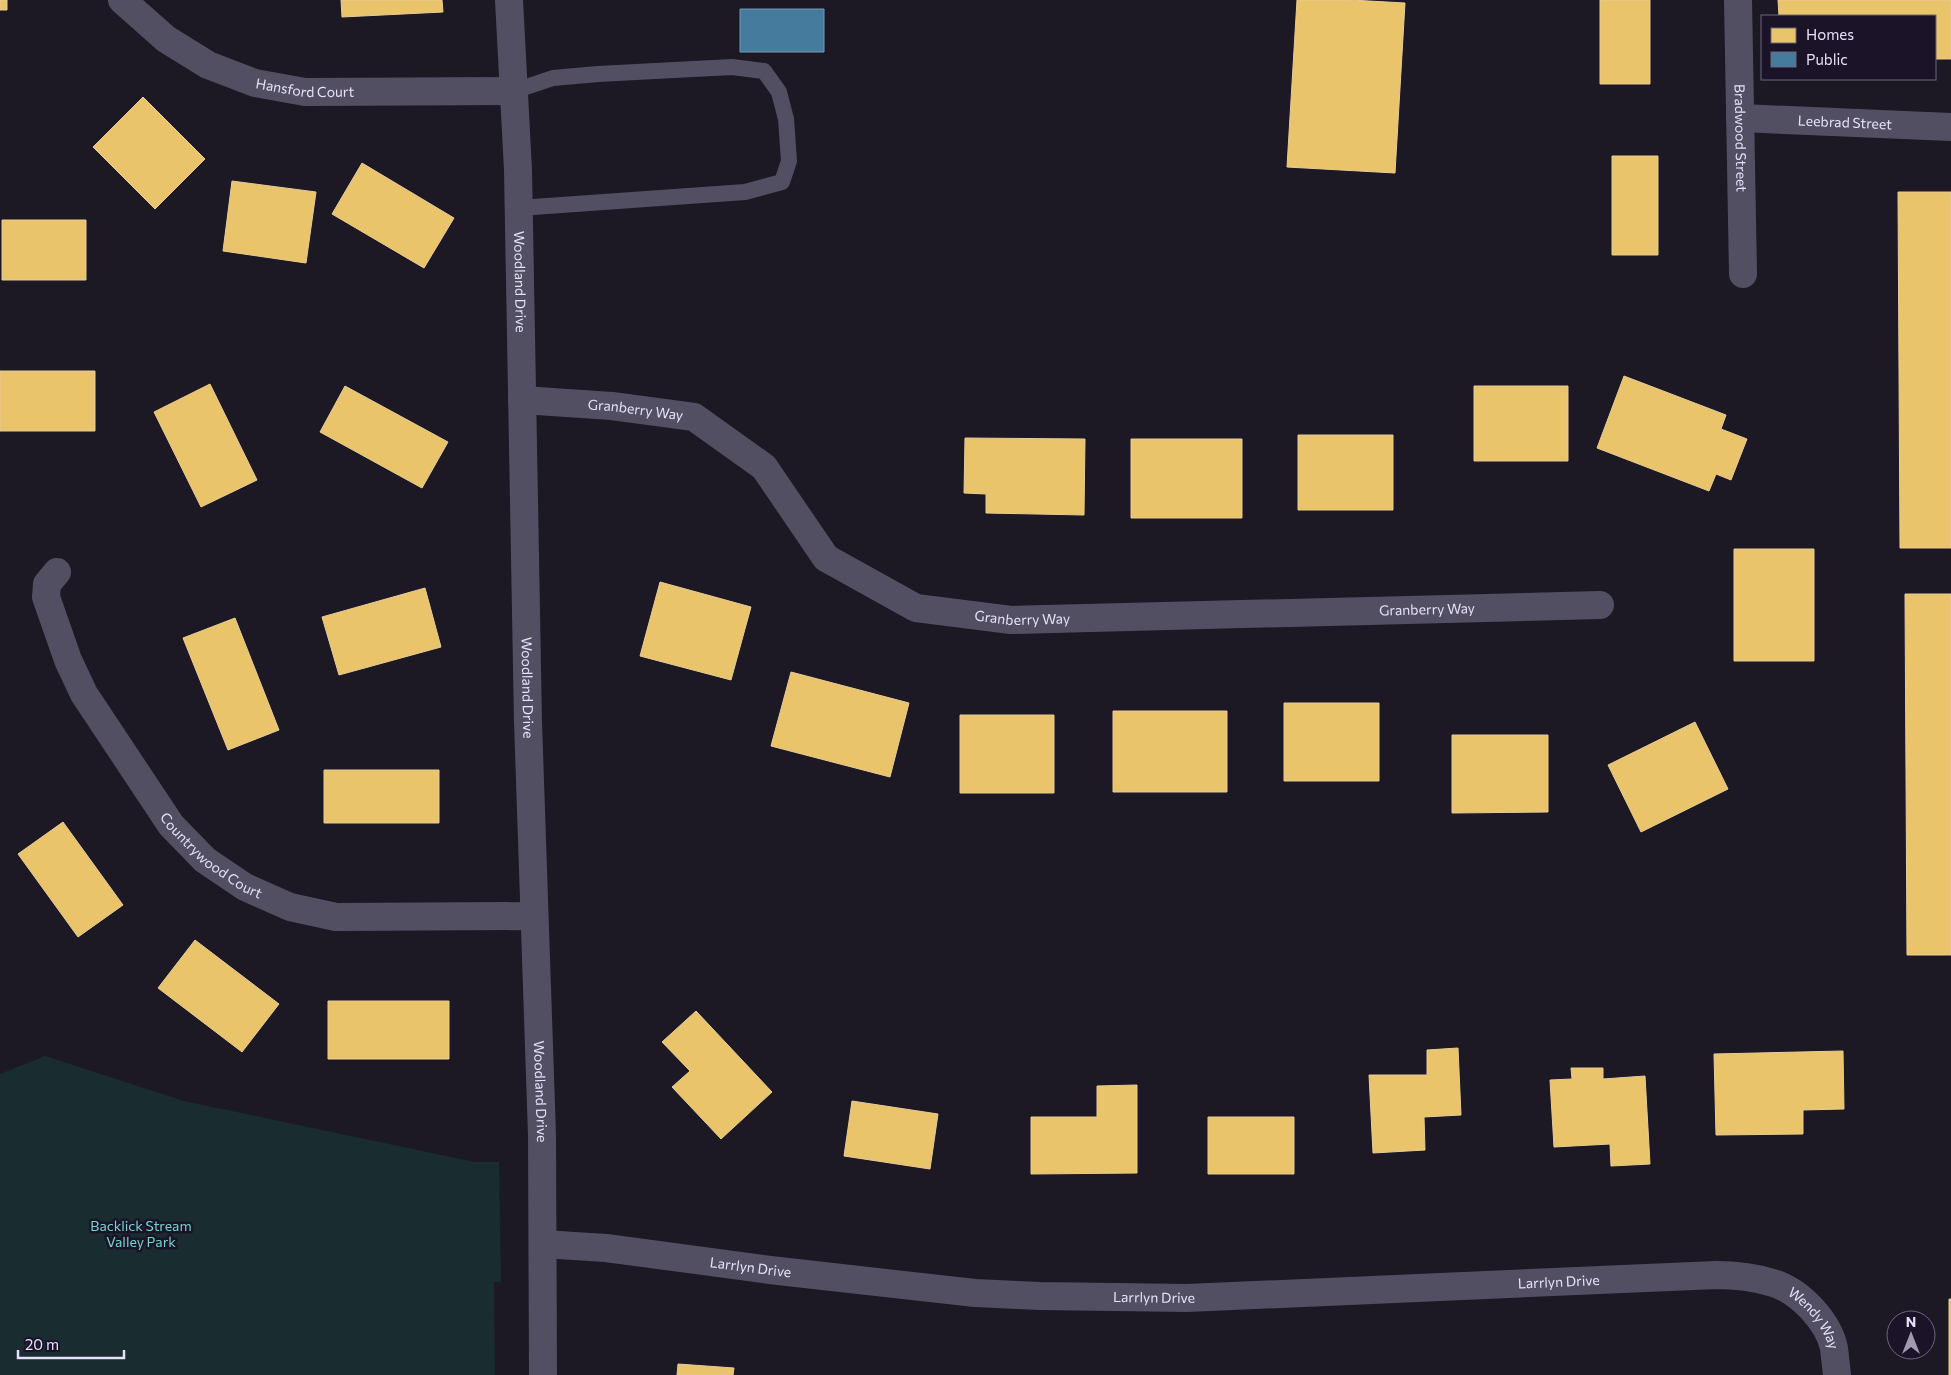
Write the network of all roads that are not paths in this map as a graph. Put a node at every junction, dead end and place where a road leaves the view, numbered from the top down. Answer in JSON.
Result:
{"nodes":[{"id":1,"x":122,"y":0,"type":"edge"},
{"id":2,"x":509,"y":0,"type":"edge"},
{"id":3,"x":1738,"y":0,"type":"edge"},
{"id":4,"x":514,"y":91,"type":"junction"},
{"id":5,"x":1740,"y":118,"type":"junction"},
{"id":6,"x":1951,"y":127,"type":"edge"},
{"id":7,"x":518,"y":208,"type":"junction"},
{"id":8,"x":1743,"y":274,"type":"dead end"},
{"id":9,"x":522,"y":400,"type":"junction"},
{"id":10,"x":57,"y":572,"type":"dead end"},
{"id":11,"x":1600,"y":605,"type":"dead end"},
{"id":12,"x":534,"y":916,"type":"junction"},
{"id":13,"x":542,"y":1244,"type":"junction"},
{"id":14,"x":1766,"y":1281,"type":"joint"},
{"id":15,"x":542,"y":1375,"type":"edge"},
{"id":16,"x":1837,"y":1375,"type":"edge"}],
"edges":[{"from":1,"to":4,"type":"street","name":"Hansford Court"},
{"from":2,"to":4,"type":"street","name":"Woodland Drive"},
{"from":3,"to":5,"type":"street","name":"Bradwood Street"},
{"from":4,"to":7,"type":"street","name":"Woodland Drive"},
{"from":4,"to":7,"type":"lane"},
{"from":5,"to":6,"type":"street","name":"Leebrad Street"},
{"from":5,"to":8,"type":"street","name":"Bradwood Street"},
{"from":7,"to":9,"type":"street","name":"Woodland Drive"},
{"from":9,"to":11,"type":"street","name":"Granberry Way"},
{"from":9,"to":12,"type":"street","name":"Woodland Drive"},
{"from":10,"to":12,"type":"street","name":"Countrywood Court"},
{"from":12,"to":13,"type":"street","name":"Woodland Drive"},
{"from":13,"to":14,"type":"street","name":"Larrlyn Drive"},
{"from":13,"to":15,"type":"street","name":"Woodland Drive"},
{"from":14,"to":16,"type":"street","name":"Wendy Way"}]}
